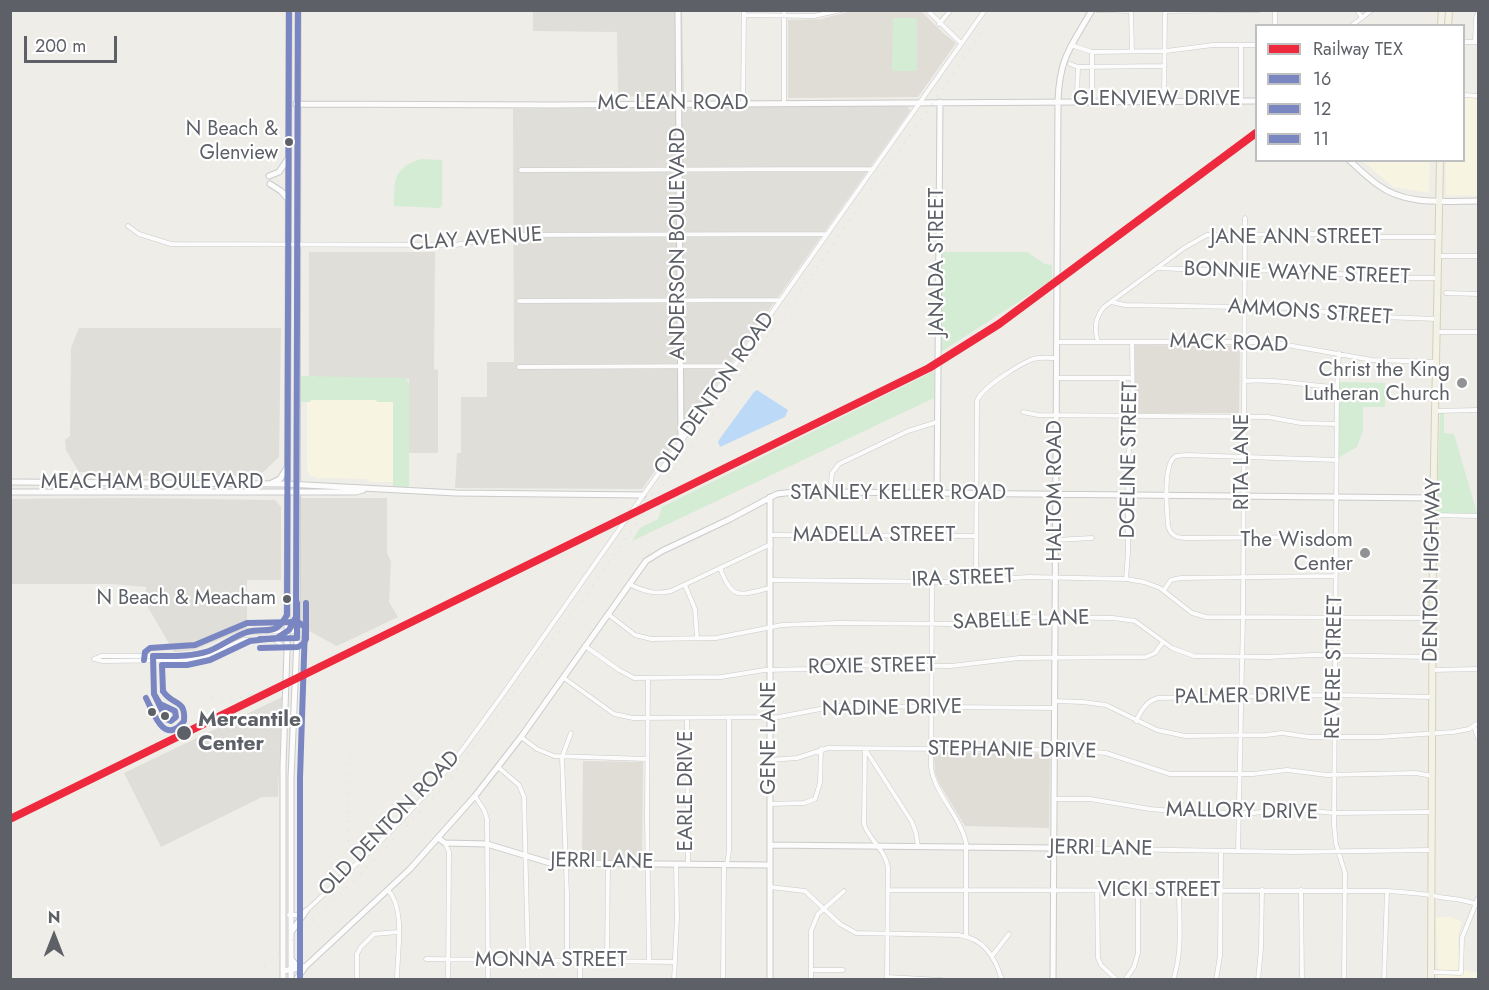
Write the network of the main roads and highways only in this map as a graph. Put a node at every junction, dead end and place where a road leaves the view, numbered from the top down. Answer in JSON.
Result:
{"nodes":[{"id":1,"x":289,"y":10,"type":"edge"},
{"id":2,"x":298,"y":10,"type":"edge"},
{"id":3,"x":678,"y":10,"type":"edge"},
{"id":4,"x":1092,"y":10,"type":"edge"},
{"id":5,"x":1058,"y":100,"type":"junction"},
{"id":6,"x":1255,"y":101,"type":"edge"},
{"id":7,"x":940,"y":102,"type":"junction"},
{"id":8,"x":679,"y":103,"type":"junction"},
{"id":9,"x":288,"y":104,"type":"junction"},
{"id":10,"x":297,"y":104,"type":"junction"},
{"id":11,"x":287,"y":159,"type":"junction"},
{"id":12,"x":1351,"y":162,"type":"edge"},
{"id":13,"x":1440,"y":162,"type":"edge"},
{"id":14,"x":287,"y":176,"type":"junction"},
{"id":15,"x":287,"y":184,"type":"junction"},
{"id":16,"x":287,"y":199,"type":"junction"},
{"id":17,"x":1439,"y":201,"type":"junction"},
{"id":18,"x":1479,"y":201,"type":"edge"},
{"id":19,"x":287,"y":405,"type":"junction"},
{"id":20,"x":297,"y":405,"type":"junction"},
{"id":21,"x":681,"y":442,"type":"road end"},
{"id":22,"x":287,"y":465,"type":"junction"},
{"id":23,"x":10,"y":482,"type":"edge"},
{"id":24,"x":91,"y":482,"type":"junction"},
{"id":25,"x":271,"y":484,"type":"junction"},
{"id":26,"x":287,"y":484,"type":"junction"},
{"id":27,"x":297,"y":484,"type":"junction"},
{"id":28,"x":365,"y":489,"type":"junction"},
{"id":29,"x":10,"y":492,"type":"edge"},
{"id":30,"x":91,"y":493,"type":"junction"},
{"id":31,"x":271,"y":493,"type":"junction"},
{"id":32,"x":287,"y":493,"type":"junction"},
{"id":33,"x":297,"y":493,"type":"junction"},
{"id":34,"x":937,"y":493,"type":"junction"},
{"id":35,"x":643,"y":495,"type":"road end"},
{"id":36,"x":1057,"y":495,"type":"junction"},
{"id":37,"x":771,"y":497,"type":"junction"},
{"id":38,"x":1434,"y":498,"type":"junction"},
{"id":39,"x":287,"y":508,"type":"junction"},
{"id":40,"x":287,"y":562,"type":"junction"},
{"id":41,"x":297,"y":562,"type":"junction"},
{"id":42,"x":287,"y":587,"type":"junction"},
{"id":43,"x":297,"y":587,"type":"junction"},
{"id":44,"x":283,"y":765,"type":"junction"},
{"id":45,"x":291,"y":765,"type":"junction"},
{"id":46,"x":283,"y":829,"type":"junction"},
{"id":47,"x":291,"y":829,"type":"junction"},
{"id":48,"x":438,"y":838,"type":"junction"},
{"id":49,"x":770,"y":844,"type":"junction"},
{"id":50,"x":1053,"y":849,"type":"junction"},
{"id":51,"x":770,"y":865,"type":"junction"},
{"id":52,"x":292,"y":906,"type":"junction"},
{"id":53,"x":292,"y":932,"type":"junction"},
{"id":54,"x":291,"y":960,"type":"junction"},
{"id":55,"x":305,"y":968,"type":"junction"},
{"id":56,"x":283,"y":971,"type":"junction"},
{"id":57,"x":291,"y":971,"type":"junction"},
{"id":58,"x":1431,"y":976,"type":"edge"},
{"id":59,"x":283,"y":980,"type":"edge"},
{"id":60,"x":291,"y":980,"type":"edge"},
{"id":61,"x":296,"y":980,"type":"edge"},
{"id":62,"x":770,"y":980,"type":"edge"},
{"id":63,"x":1053,"y":980,"type":"edge"}],
"edges":[{"from":1,"to":9,"type":"main road"},
{"from":2,"to":10,"type":"main road"},
{"from":3,"to":8,"type":"main road","name":"ANDERSON BOULEVARD"},
{"from":4,"to":5,"type":"main road","name":"HALTOM ROAD"},
{"from":5,"to":6,"type":"main road","name":"GLENVIEW DRIVE"},
{"from":5,"to":7,"type":"main road","name":"MC LEAN ROAD"},
{"from":5,"to":36,"type":"main road","name":"HALTOM ROAD"},
{"from":7,"to":8,"type":"main road","name":"MC LEAN ROAD"},
{"from":7,"to":34,"type":"main road","name":"JANADA STREET"},
{"from":8,"to":10,"type":"main road","name":"MC LEAN ROAD"},
{"from":8,"to":21,"type":"main road","name":"ANDERSON BOULEVARD"},
{"from":9,"to":10,"type":"main road","name":"MC LEAN ROAD"},
{"from":9,"to":11,"type":"main road"},
{"from":10,"to":20,"type":"main road"},
{"from":11,"to":14,"type":"main road"},
{"from":11,"to":14,"type":"main road"},
{"from":12,"to":17,"type":"main road"},
{"from":13,"to":17,"type":"main road","name":"DENTON HIGHWAY"},
{"from":14,"to":15,"type":"main road"},
{"from":15,"to":16,"type":"main road"},
{"from":15,"to":16,"type":"main road"},
{"from":16,"to":19,"type":"main road"},
{"from":17,"to":18,"type":"main road"},
{"from":17,"to":38,"type":"main road","name":"DENTON HIGHWAY"},
{"from":19,"to":20,"type":"main road"},
{"from":19,"to":22,"type":"main road"},
{"from":20,"to":27,"type":"main road"},
{"from":22,"to":25,"type":"main road"},
{"from":22,"to":26,"type":"main road"},
{"from":23,"to":24,"type":"main road","name":"MEACHAM BOULEVARD"},
{"from":24,"to":25,"type":"main road","name":"MEACHAM BOULEVARD"},
{"from":24,"to":30,"type":"main road"},
{"from":25,"to":26,"type":"main road","name":"MEACHAM BOULEVARD"},
{"from":26,"to":27,"type":"main road","name":"MEACHAM BOULEVARD"},
{"from":26,"to":32,"type":"main road"},
{"from":27,"to":28,"type":"main road","name":"MEACHAM BOULEVARD"},
{"from":27,"to":33,"type":"main road"},
{"from":28,"to":33,"type":"main road","name":"MEACHAM BOULEVARD"},
{"from":28,"to":35,"type":"main road","name":"MEACHAM BOULEVARD"},
{"from":29,"to":30,"type":"main road","name":"MEACHAM BOULEVARD"},
{"from":30,"to":31,"type":"main road","name":"MEACHAM BOULEVARD"},
{"from":31,"to":32,"type":"main road","name":"MEACHAM BOULEVARD"},
{"from":31,"to":39,"type":"main road"},
{"from":32,"to":33,"type":"main road","name":"MEACHAM BOULEVARD"},
{"from":32,"to":39,"type":"main road"},
{"from":33,"to":41,"type":"main road"},
{"from":34,"to":36,"type":"main road","name":"STANLEY KELLER ROAD"},
{"from":34,"to":37,"type":"main road","name":"STANLEY KELLER ROAD"},
{"from":36,"to":38,"type":"main road","name":"STANLEY KELLER ROAD"},
{"from":36,"to":50,"type":"main road","name":"HALTOM ROAD"},
{"from":37,"to":48,"type":"main road","name":"STANLEY KELLER ROAD"},
{"from":37,"to":49,"type":"main road","name":"GENE LANE"},
{"from":38,"to":58,"type":"main road","name":"DENTON HIGHWAY"},
{"from":39,"to":40,"type":"main road"},
{"from":40,"to":41,"type":"main road"},
{"from":40,"to":42,"type":"main road"},
{"from":41,"to":43,"type":"main road"},
{"from":42,"to":43,"type":"main road"},
{"from":42,"to":44,"type":"main road"},
{"from":43,"to":45,"type":"main road"},
{"from":44,"to":45,"type":"main road"},
{"from":44,"to":46,"type":"main road"},
{"from":45,"to":47,"type":"main road"},
{"from":46,"to":47,"type":"main road"},
{"from":46,"to":56,"type":"main road"},
{"from":47,"to":52,"type":"main road"},
{"from":48,"to":51,"type":"main road","name":"JERRI LANE"},
{"from":48,"to":55,"type":"main road","name":"STANLEY KELLER ROAD"},
{"from":49,"to":50,"type":"main road","name":"JERRI LANE"},
{"from":49,"to":51,"type":"main road","name":"GENE LANE"},
{"from":50,"to":63,"type":"main road","name":"HALTOM ROAD"},
{"from":51,"to":62,"type":"main road","name":"GENE LANE"},
{"from":52,"to":53,"type":"main road"},
{"from":52,"to":53,"type":"main road"},
{"from":53,"to":54,"type":"main road"},
{"from":54,"to":55,"type":"main road"},
{"from":54,"to":57,"type":"main road"},
{"from":55,"to":57,"type":"main road"},
{"from":55,"to":61,"type":"main road","name":"STANLEY KELLER ROAD"},
{"from":56,"to":57,"type":"main road"},
{"from":56,"to":59,"type":"main road"},
{"from":57,"to":60,"type":"main road"}]}
